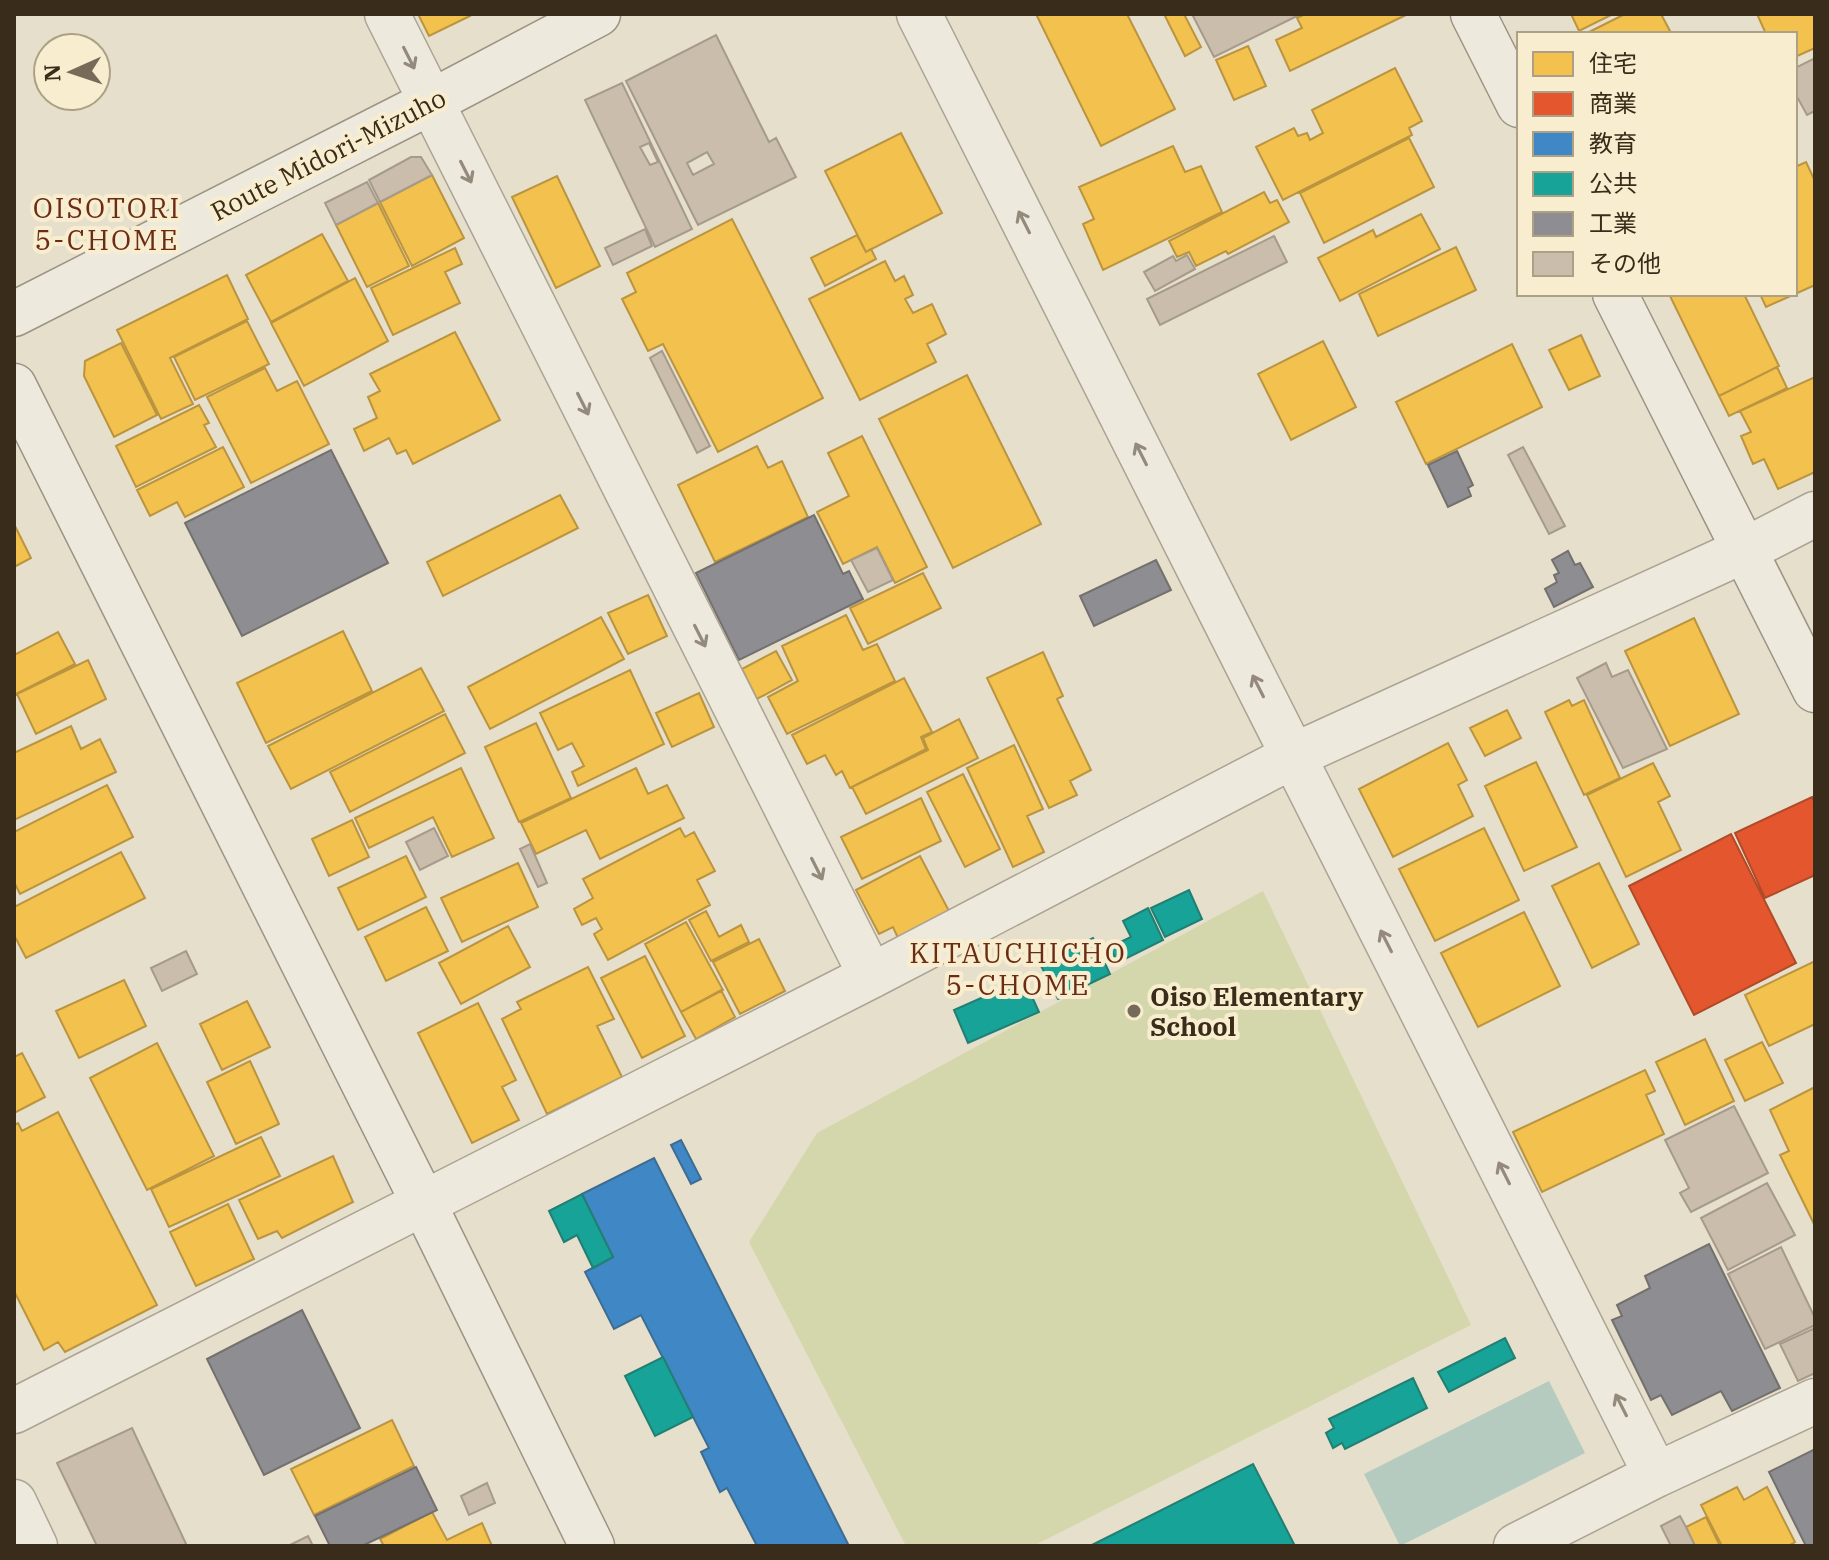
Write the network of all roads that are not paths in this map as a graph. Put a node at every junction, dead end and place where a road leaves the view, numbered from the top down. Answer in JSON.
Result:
{"nodes":[{"id":1,"x":387,"y":14,"type":"edge"},
{"id":2,"x":598,"y":14,"type":"edge"},
{"id":3,"x":919,"y":14,"type":"edge"},
{"id":4,"x":1473,"y":14,"type":"edge"},
{"id":5,"x":1517,"y":101,"type":"edge"},
{"id":6,"x":431,"y":102,"type":"junction"},
{"id":7,"x":1616,"y":296,"type":"edge"},
{"id":8,"x":14,"y":314,"type":"edge"},
{"id":9,"x":14,"y":386,"type":"edge"},
{"id":10,"x":1815,"y":514,"type":"edge"},
{"id":11,"x":1745,"y":550,"type":"junction"},
{"id":12,"x":1815,"y":690,"type":"edge"},
{"id":13,"x":1293,"y":756,"type":"junction"},
{"id":14,"x":871,"y":976,"type":"junction"},
{"id":15,"x":423,"y":1202,"type":"junction"},
{"id":16,"x":1815,"y":1401,"type":"edge"},
{"id":17,"x":14,"y":1411,"type":"edge"},
{"id":18,"x":1656,"y":1475,"type":"junction"},
{"id":19,"x":14,"y":1502,"type":"edge"},
{"id":20,"x":35,"y":1546,"type":"edge"},
{"id":21,"x":592,"y":1546,"type":"edge"},
{"id":22,"x":1516,"y":1546,"type":"edge"}],
"edges":[{"from":1,"to":6,"type":"street","one_way":true},
{"from":2,"to":6,"type":"street","name":"Route Midori-Mizuho"},
{"from":13,"to":3,"type":"street","one_way":true},
{"from":4,"to":5,"type":"street"},
{"from":6,"to":8,"type":"street","name":"Route Midori-Mizuho"},
{"from":6,"to":14,"type":"street","one_way":true},
{"from":7,"to":11,"type":"street"},
{"from":9,"to":15,"type":"street"},
{"from":10,"to":11,"type":"street"},
{"from":11,"to":12,"type":"street"},
{"from":11,"to":13,"type":"street"},
{"from":13,"to":14,"type":"street"},
{"from":18,"to":13,"type":"street","one_way":true},
{"from":14,"to":15,"type":"street"},
{"from":15,"to":17,"type":"street"},
{"from":15,"to":21,"type":"street"},
{"from":16,"to":18,"type":"street"},
{"from":18,"to":22,"type":"street"},
{"from":19,"to":20,"type":"street"}]}
